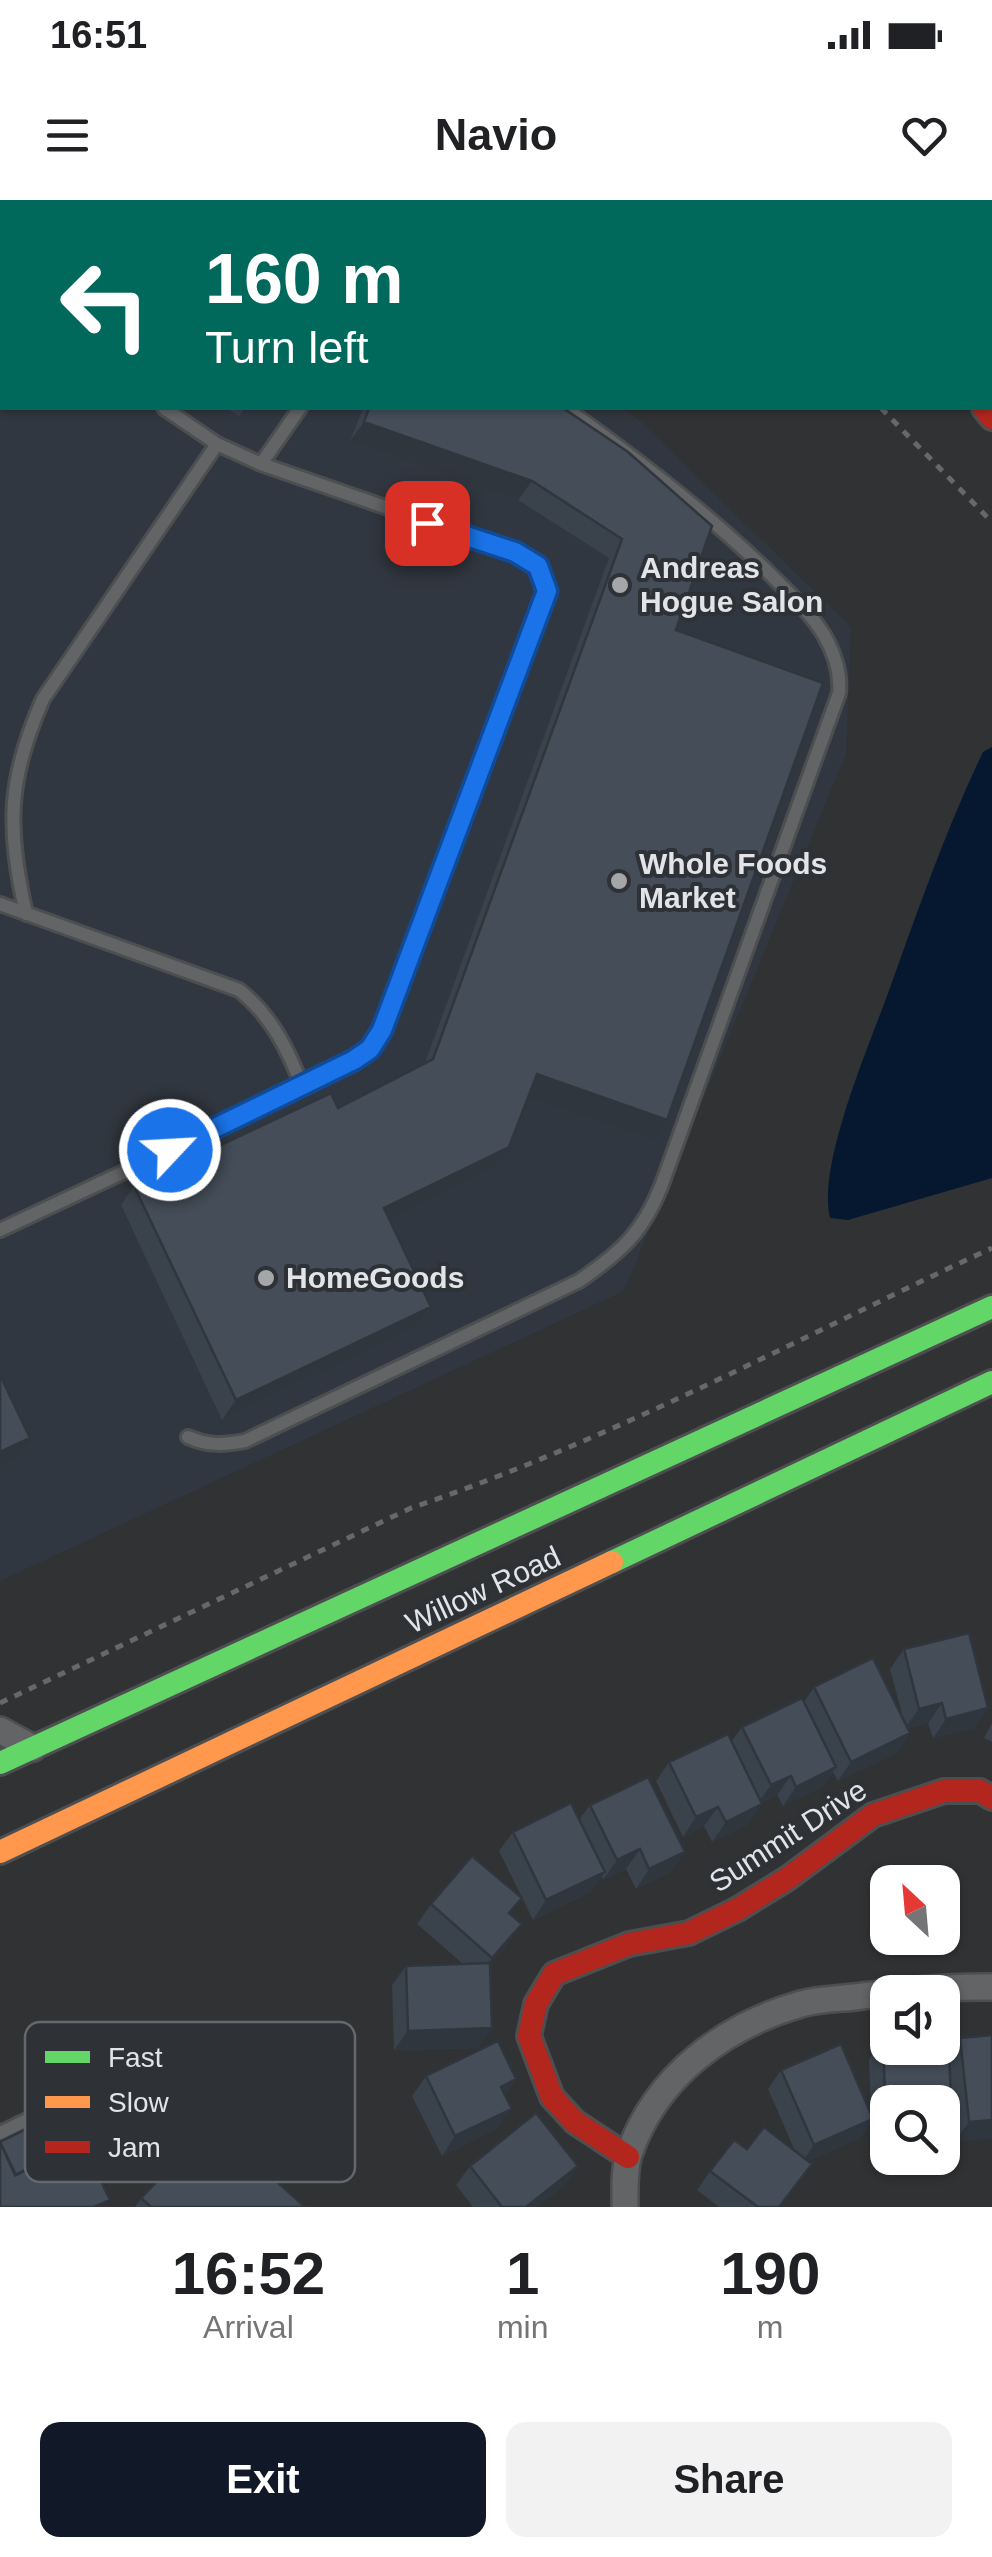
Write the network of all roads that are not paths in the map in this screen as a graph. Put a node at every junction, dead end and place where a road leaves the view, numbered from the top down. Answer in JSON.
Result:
{"nodes":[{"id":1,"x":167,"y":410,"type":"edge"},
{"id":2,"x":299,"y":410,"type":"edge"},
{"id":3,"x":567,"y":410,"type":"edge"},
{"id":4,"x":217,"y":444,"type":"junction"},
{"id":5,"x":261,"y":464,"type":"junction"},
{"id":6,"x":0,"y":904,"type":"edge"},
{"id":7,"x":26,"y":914,"type":"junction"},
{"id":8,"x":303,"y":1088,"type":"junction"},
{"id":9,"x":0,"y":1230,"type":"edge"},
{"id":10,"x":992,"y":1306,"type":"edge"},
{"id":11,"x":992,"y":1382,"type":"edge"},
{"id":12,"x":188,"y":1438,"type":"dead end"},
{"id":13,"x":0,"y":1730,"type":"edge"},
{"id":14,"x":33,"y":1748,"type":"junction"},
{"id":15,"x":0,"y":1763,"type":"edge"},
{"id":16,"x":992,"y":1798,"type":"edge"},
{"id":17,"x":0,"y":1852,"type":"edge"},
{"id":18,"x":992,"y":1986,"type":"edge"},
{"id":19,"x":25,"y":2121,"type":"edge"},
{"id":20,"x":0,"y":2133,"type":"edge"},
{"id":21,"x":628,"y":2157,"type":"junction"},
{"id":22,"x":625,"y":2207,"type":"edge"}],
"edges":[{"from":1,"to":4,"type":"lane"},
{"from":2,"to":5,"type":"lane"},
{"from":3,"to":12,"type":"lane"},
{"from":4,"to":5,"type":"lane"},
{"from":4,"to":7,"type":"lane"},
{"from":5,"to":8,"type":"lane"},
{"from":6,"to":7,"type":"lane"},
{"from":7,"to":8,"type":"lane"},
{"from":8,"to":9,"type":"lane"},
{"from":10,"to":14,"type":"main road","name":"Willow Road"},
{"from":11,"to":17,"type":"main road","name":"Willow Road"},
{"from":13,"to":14,"type":"street"},
{"from":14,"to":15,"type":"main road","name":"Willow Road"},
{"from":16,"to":21,"type":"main road","name":"Summit Drive"},
{"from":18,"to":21,"type":"street"},
{"from":19,"to":20,"type":"lane"},
{"from":21,"to":22,"type":"street"}]}
